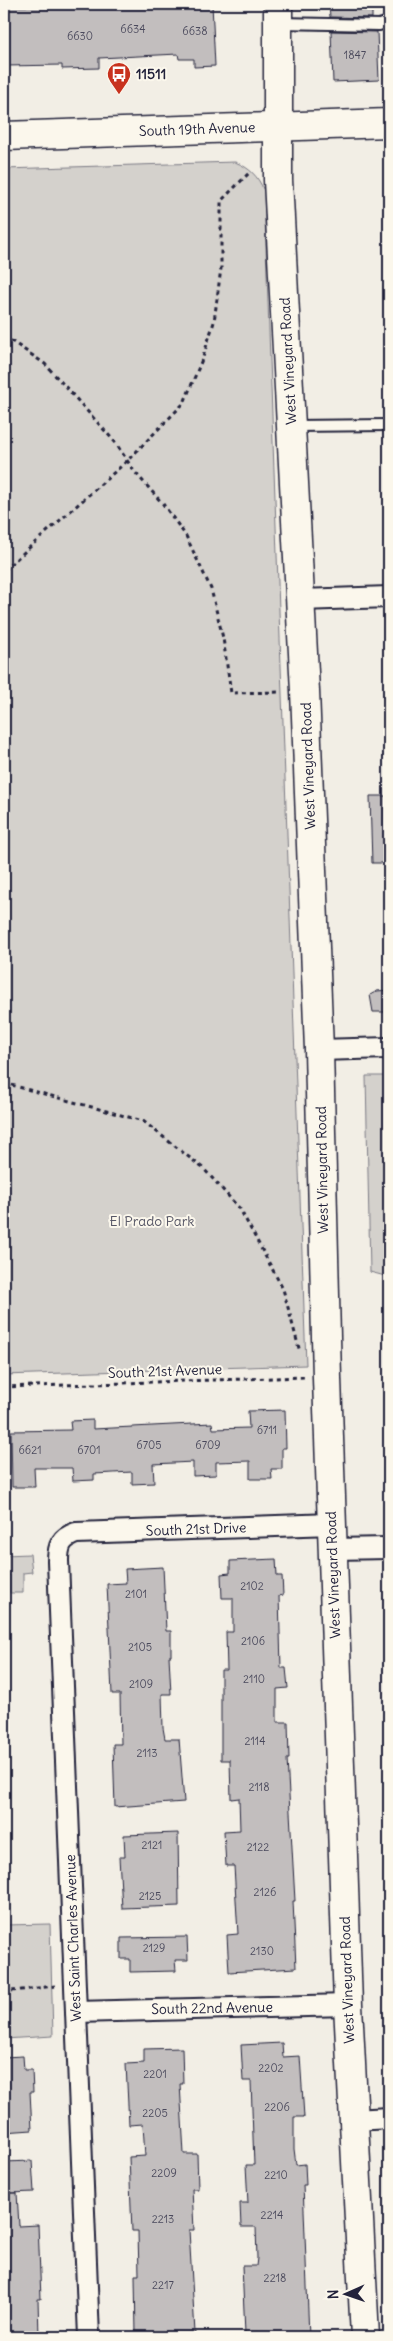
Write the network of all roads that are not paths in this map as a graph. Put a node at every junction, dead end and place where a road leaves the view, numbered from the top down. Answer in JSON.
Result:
{"nodes":[{"id":1,"x":278,"y":14,"type":"edge"},
{"id":2,"x":389,"y":22,"type":"edge"},
{"id":3,"x":389,"y":122,"type":"edge"},
{"id":4,"x":276,"y":126,"type":"junction"},
{"id":5,"x":4,"y":136,"type":"edge"},
{"id":6,"x":389,"y":425,"type":"edge"},
{"id":7,"x":291,"y":426,"type":"junction"},
{"id":8,"x":389,"y":597,"type":"edge"},
{"id":9,"x":301,"y":600,"type":"junction"},
{"id":10,"x":389,"y":1048,"type":"edge"},
{"id":11,"x":319,"y":1050,"type":"junction"},
{"id":12,"x":332,"y":1536,"type":"junction"},
{"id":13,"x":62,"y":1540,"type":"joint"},
{"id":14,"x":389,"y":1548,"type":"edge"},
{"id":15,"x":348,"y":2005,"type":"junction"},
{"id":16,"x":76,"y":2012,"type":"junction"},
{"id":17,"x":389,"y":2118,"type":"edge"},
{"id":18,"x":354,"y":2120,"type":"junction"},
{"id":19,"x":89,"y":2337,"type":"edge"},
{"id":20,"x":365,"y":2337,"type":"edge"}],
"edges":[{"from":1,"to":2,"type":"lane"},
{"from":1,"to":4,"type":"street","name":"West Vineyard Road"},
{"from":3,"to":4,"type":"street","name":"South 19th Avenue"},
{"from":4,"to":5,"type":"street","name":"South 19th Avenue"},
{"from":4,"to":7,"type":"street","name":"West Vineyard Road"},
{"from":6,"to":7,"type":"lane"},
{"from":7,"to":9,"type":"street","name":"West Vineyard Road"},
{"from":8,"to":9,"type":"street"},
{"from":9,"to":11,"type":"street","name":"West Vineyard Road"},
{"from":10,"to":11,"type":"street"},
{"from":11,"to":12,"type":"street","name":"West Vineyard Road"},
{"from":12,"to":13,"type":"street","name":"South 21st Drive"},
{"from":12,"to":14,"type":"street","name":"South 21st Drive"},
{"from":12,"to":15,"type":"street","name":"West Vineyard Road"},
{"from":13,"to":16,"type":"street","name":"West Saint Charles Avenue"},
{"from":15,"to":16,"type":"street","name":"South 22nd Avenue"},
{"from":15,"to":18,"type":"street","name":"West Vineyard Road"},
{"from":16,"to":19,"type":"street","name":"West Saint Charles Avenue"},
{"from":17,"to":18,"type":"street"},
{"from":18,"to":20,"type":"street","name":"West Vineyard Road"}]}
